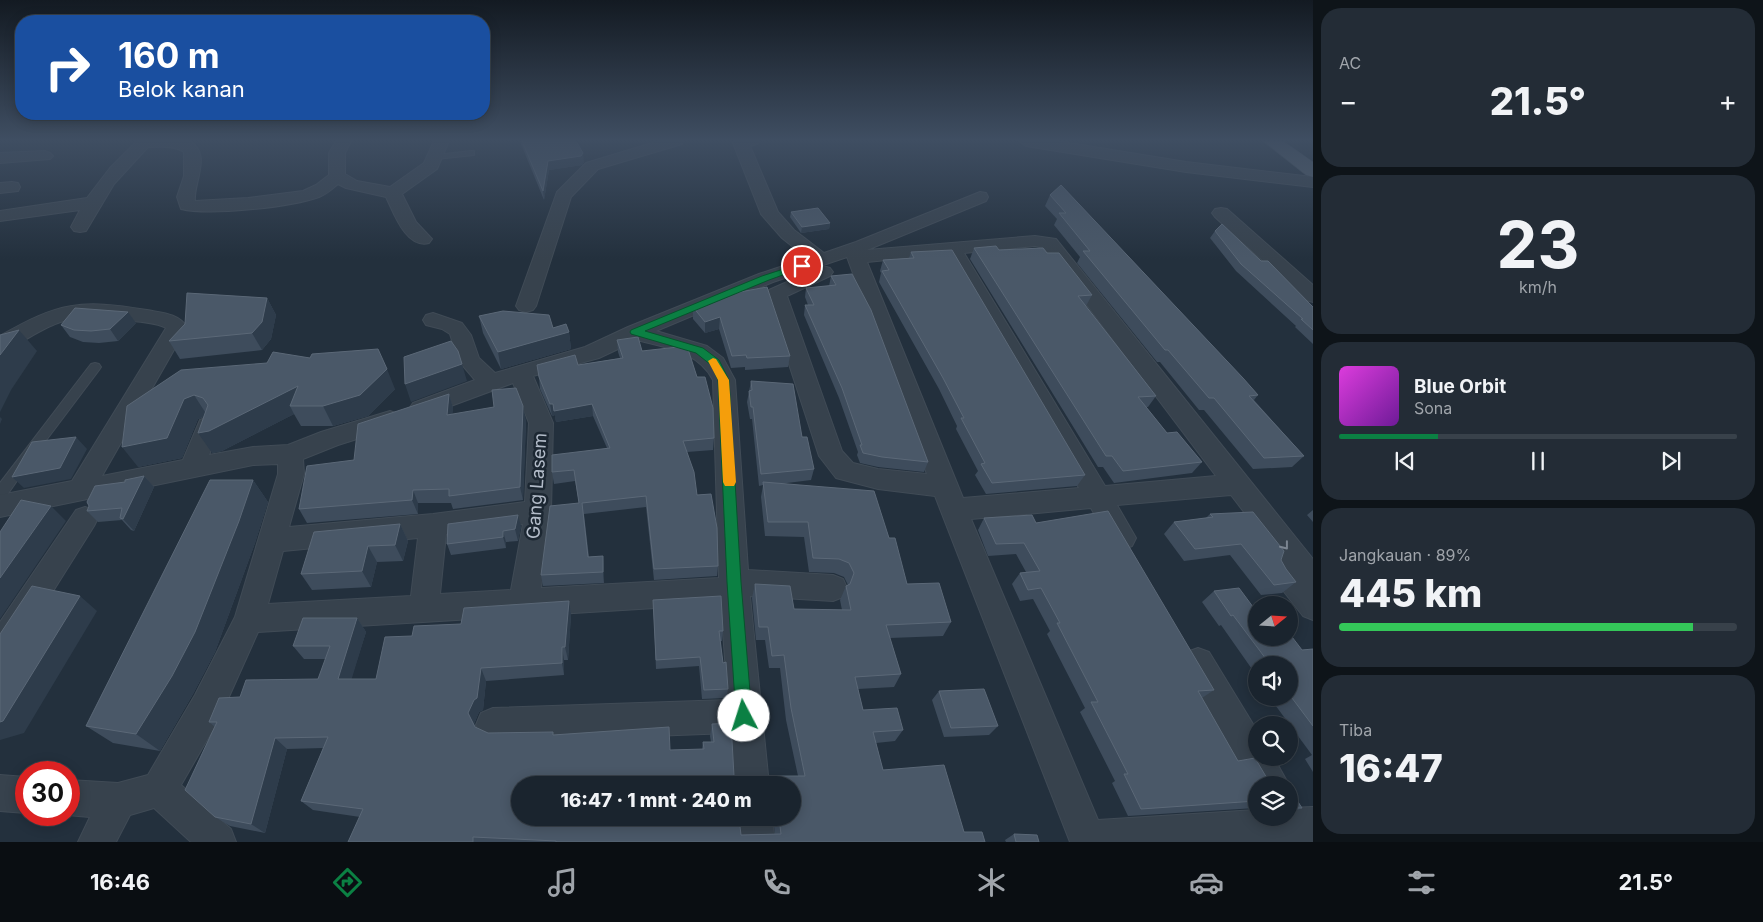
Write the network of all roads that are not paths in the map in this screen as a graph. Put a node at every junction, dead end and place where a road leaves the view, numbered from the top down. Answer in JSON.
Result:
{"nodes":[{"id":1,"x":106,"y":180,"type":"edge"},
{"id":2,"x":190,"y":180,"type":"edge"},
{"id":3,"x":332,"y":180,"type":"edge"},
{"id":4,"x":344,"y":180,"type":"edge"},
{"id":5,"x":411,"y":180,"type":"edge"},
{"id":6,"x":579,"y":180,"type":"edge"},
{"id":7,"x":756,"y":180,"type":"edge"},
{"id":8,"x":1299,"y":180,"type":"edge"},
{"id":9,"x":1313,"y":182,"type":"edge"},
{"id":10,"x":393,"y":193,"type":"junction"},
{"id":11,"x":980,"y":197,"type":"dead end"},
{"id":12,"x":91,"y":203,"type":"junction"},
{"id":13,"x":1221,"y":213,"type":"dead end"},
{"id":14,"x":0,"y":216,"type":"edge"},
{"id":15,"x":80,"y":228,"type":"dead end"},
{"id":16,"x":423,"y":239,"type":"dead end"},
{"id":17,"x":952,"y":249,"type":"junction"},
{"id":18,"x":856,"y":257,"type":"junction"},
{"id":19,"x":820,"y":259,"type":"junction"},
{"id":20,"x":1313,"y":296,"type":"edge"},
{"id":21,"x":526,"y":306,"type":"dead end"},
{"id":22,"x":433,"y":320,"type":"dead end"},
{"id":23,"x":635,"y":332,"type":"junction"},
{"id":24,"x":0,"y":344,"type":"edge"},
{"id":25,"x":95,"y":367,"type":"dead end"},
{"id":26,"x":520,"y":372,"type":"junction"},
{"id":27,"x":492,"y":383,"type":"junction"},
{"id":28,"x":208,"y":426,"type":"edge"},
{"id":29,"x":290,"y":454,"type":"junction"},
{"id":30,"x":192,"y":468,"type":"junction"},
{"id":31,"x":1228,"y":485,"type":"junction"},
{"id":32,"x":80,"y":490,"type":"junction"},
{"id":33,"x":0,"y":494,"type":"edge"},
{"id":34,"x":1098,"y":497,"type":"junction"},
{"id":35,"x":950,"y":499,"type":"junction"},
{"id":36,"x":0,"y":506,"type":"edge"},
{"id":37,"x":538,"y":511,"type":"junction"},
{"id":38,"x":85,"y":518,"type":"dead end"},
{"id":39,"x":434,"y":525,"type":"junction"},
{"id":40,"x":273,"y":540,"type":"junction"},
{"id":41,"x":1134,"y":556,"type":"edge"},
{"id":42,"x":1313,"y":582,"type":"edge"},
{"id":43,"x":734,"y":586,"type":"junction"},
{"id":44,"x":833,"y":588,"type":"dead end"},
{"id":45,"x":524,"y":603,"type":"junction"},
{"id":46,"x":1313,"y":607,"type":"edge"},
{"id":47,"x":424,"y":608,"type":"junction"},
{"id":48,"x":249,"y":619,"type":"junction"},
{"id":49,"x":1184,"y":641,"type":"edge"},
{"id":50,"x":0,"y":648,"type":"edge"},
{"id":51,"x":744,"y":716,"type":"junction"},
{"id":52,"x":493,"y":725,"type":"dead end"},
{"id":53,"x":750,"y":776,"type":"edge"},
{"id":54,"x":1266,"y":776,"type":"edge"},
{"id":55,"x":159,"y":789,"type":"junction"},
{"id":56,"x":0,"y":793,"type":"edge"},
{"id":57,"x":15,"y":794,"type":"edge"},
{"id":58,"x":80,"y":799,"type":"edge"},
{"id":59,"x":118,"y":801,"type":"junction"},
{"id":60,"x":755,"y":826,"type":"edge"},
{"id":61,"x":1301,"y":827,"type":"edge"},
{"id":62,"x":1088,"y":841,"type":"edge"},
{"id":63,"x":96,"y":842,"type":"edge"},
{"id":64,"x":218,"y":842,"type":"edge"},
{"id":65,"x":757,"y":842,"type":"edge"}],
"edges":[{"from":1,"to":12,"type":"street"},
{"from":2,"to":3,"type":"street"},
{"from":4,"to":10,"type":"street"},
{"from":5,"to":10,"type":"street"},
{"from":6,"to":21,"type":"street"},
{"from":7,"to":19,"type":"street"},
{"from":8,"to":9,"type":"street"},
{"from":10,"to":16,"type":"street"},
{"from":11,"to":19,"type":"street"},
{"from":12,"to":14,"type":"street"},
{"from":12,"to":15,"type":"street"},
{"from":13,"to":20,"type":"street"},
{"from":17,"to":18,"type":"street"},
{"from":17,"to":31,"type":"street"},
{"from":17,"to":34,"type":"street"},
{"from":18,"to":35,"type":"street"},
{"from":18,"to":35,"type":"street"},
{"from":19,"to":23,"type":"street"},
{"from":22,"to":27,"type":"street"},
{"from":23,"to":26,"type":"street"},
{"from":23,"to":43,"type":"street"},
{"from":24,"to":32,"type":"street"},
{"from":25,"to":33,"type":"lane"},
{"from":26,"to":27,"type":"street"},
{"from":26,"to":37,"type":"street","name":"Gang Lasem"},
{"from":27,"to":29,"type":"street"},
{"from":28,"to":30,"type":"street"},
{"from":29,"to":30,"type":"street"},
{"from":29,"to":40,"type":"street"},
{"from":30,"to":32,"type":"street"},
{"from":31,"to":34,"type":"street"},
{"from":31,"to":42,"type":"street","one_way":true},
{"from":31,"to":46,"type":"street"},
{"from":32,"to":36,"type":"street"},
{"from":34,"to":35,"type":"street"},
{"from":34,"to":41,"type":"street"},
{"from":35,"to":62,"type":"street"},
{"from":37,"to":39,"type":"street"},
{"from":37,"to":45,"type":"street","name":"Gang Lasem"},
{"from":38,"to":50,"type":"street"},
{"from":39,"to":40,"type":"street"},
{"from":39,"to":47,"type":"street"},
{"from":40,"to":48,"type":"street"},
{"from":43,"to":44,"type":"street"},
{"from":43,"to":45,"type":"street"},
{"from":43,"to":51,"type":"street"},
{"from":45,"to":47,"type":"street"},
{"from":47,"to":48,"type":"street"},
{"from":48,"to":55,"type":"street"},
{"from":49,"to":54,"type":"street"},
{"from":51,"to":52,"type":"street"},
{"from":51,"to":53,"type":"street"},
{"from":55,"to":59,"type":"street"},
{"from":55,"to":64,"type":"street"},
{"from":56,"to":57,"type":"street"},
{"from":58,"to":59,"type":"street"},
{"from":59,"to":63,"type":"street"},
{"from":60,"to":65,"type":"street"},
{"from":61,"to":62,"type":"street"}]}
